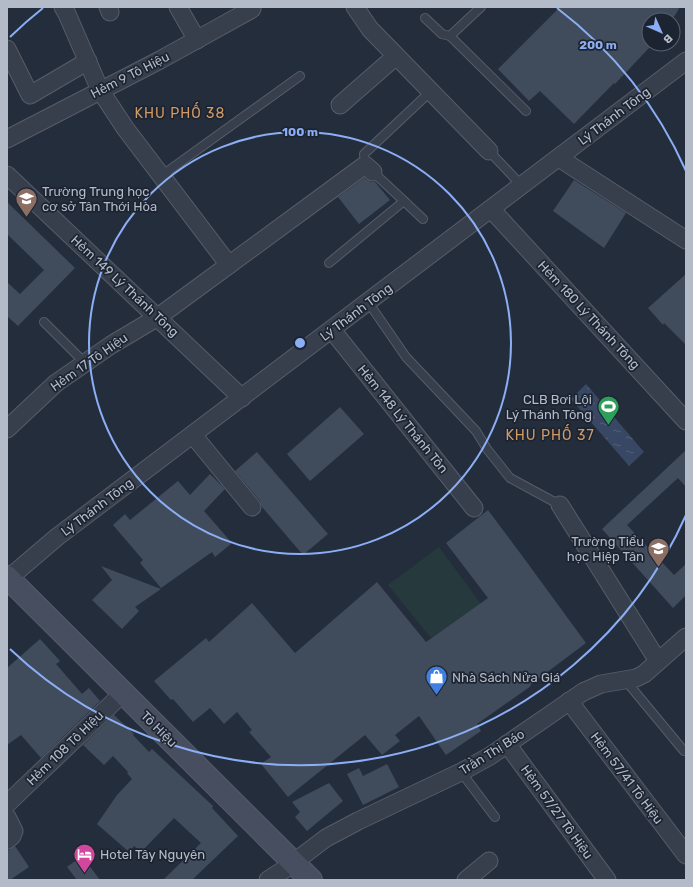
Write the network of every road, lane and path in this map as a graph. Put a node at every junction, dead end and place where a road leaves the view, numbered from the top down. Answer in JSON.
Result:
{"nodes":[{"id":1,"x":63,"y":7,"type":"edge"},
{"id":2,"x":178,"y":7,"type":"edge"},
{"id":3,"x":355,"y":7,"type":"edge"},
{"id":4,"x":482,"y":7,"type":"edge"},
{"id":5,"x":252,"y":9,"type":"dead end"},
{"id":6,"x":425,"y":18,"type":"dead end"},
{"id":7,"x":450,"y":36,"type":"junction"},
{"id":8,"x":197,"y":40,"type":"junction"},
{"id":9,"x":7,"y":49,"type":"edge"},
{"id":10,"x":396,"y":56,"type":"junction"},
{"id":11,"x":88,"y":61,"type":"junction"},
{"id":12,"x":686,"y":61,"type":"edge"},
{"id":13,"x":300,"y":76,"type":"dead end"},
{"id":14,"x":100,"y":90,"type":"junction"},
{"id":15,"x":431,"y":91,"type":"junction"},
{"id":16,"x":340,"y":105,"type":"dead end"},
{"id":17,"x":526,"y":111,"type":"dead end"},
{"id":18,"x":7,"y":139,"type":"edge"},
{"id":19,"x":488,"y":151,"type":"joint"},
{"id":20,"x":559,"y":158,"type":"junction"},
{"id":21,"x":373,"y":169,"type":"junction"},
{"id":22,"x":7,"y":175,"type":"edge"},
{"id":23,"x":161,"y":176,"type":"junction"},
{"id":24,"x":522,"y":186,"type":"junction"},
{"id":25,"x":404,"y":201,"type":"junction"},
{"id":26,"x":491,"y":209,"type":"junction"},
{"id":27,"x":423,"y":219,"type":"dead end"},
{"id":28,"x":686,"y":240,"type":"edge"},
{"id":29,"x":329,"y":263,"type":"dead end"},
{"id":30,"x":229,"y":266,"type":"junction"},
{"id":31,"x":368,"y":302,"type":"junction"},
{"id":32,"x":158,"y":317,"type":"junction"},
{"id":33,"x":44,"y":322,"type":"dead end"},
{"id":34,"x":332,"y":330,"type":"junction"},
{"id":35,"x":85,"y":363,"type":"junction"},
{"id":36,"x":242,"y":398,"type":"junction"},
{"id":37,"x":686,"y":421,"type":"edge"},
{"id":38,"x":7,"y":429,"type":"edge"},
{"id":39,"x":193,"y":435,"type":"junction"},
{"id":40,"x":560,"y":505,"type":"joint"},
{"id":41,"x":252,"y":507,"type":"dead end"},
{"id":42,"x":474,"y":508,"type":"dead end"},
{"id":43,"x":7,"y":577,"type":"edge"},
{"id":44,"x":684,"y":644,"type":"edge"},
{"id":45,"x":658,"y":661,"type":"junction"},
{"id":46,"x":626,"y":681,"type":"junction"},
{"id":47,"x":123,"y":693,"type":"junction"},
{"id":48,"x":569,"y":701,"type":"junction"},
{"id":49,"x":507,"y":744,"type":"junction"},
{"id":50,"x":684,"y":752,"type":"dead end"},
{"id":51,"x":461,"y":772,"type":"junction"},
{"id":52,"x":7,"y":804,"type":"edge"},
{"id":53,"x":7,"y":817,"type":"edge"},
{"id":54,"x":495,"y":817,"type":"dead end"},
{"id":55,"x":7,"y":840,"type":"edge"},
{"id":56,"x":686,"y":855,"type":"edge"},
{"id":57,"x":489,"y":862,"type":"dead end"},
{"id":58,"x":293,"y":863,"type":"junction"},
{"id":59,"x":268,"y":880,"type":"edge"},
{"id":60,"x":311,"y":880,"type":"edge"},
{"id":61,"x":466,"y":880,"type":"edge"},
{"id":62,"x":607,"y":880,"type":"edge"}],
"edges":[{"from":1,"to":11,"type":"street"},
{"from":2,"to":8,"type":"street"},
{"from":3,"to":10,"type":"street"},
{"from":4,"to":7,"type":"lane"},
{"from":5,"to":8,"type":"street","name":"Hẻm 9 Tô Hiệu"},
{"from":6,"to":7,"type":"lane"},
{"from":7,"to":17,"type":"lane"},
{"from":8,"to":14,"type":"street","name":"Hẻm 9 Tô Hiệu"},
{"from":9,"to":11,"type":"street"},
{"from":10,"to":15,"type":"street"},
{"from":10,"to":16,"type":"street"},
{"from":11,"to":14,"type":"street"},
{"from":12,"to":20,"type":"street","name":"Lý Thánh Tông"},
{"from":13,"to":23,"type":"lane"},
{"from":14,"to":18,"type":"street","name":"Hẻm 9 Tô Hiệu"},
{"from":14,"to":23,"type":"street"},
{"from":15,"to":19,"type":"street"},
{"from":15,"to":21,"type":"lane"},
{"from":19,"to":24,"type":"lane"},
{"from":20,"to":24,"type":"street","name":"Lý Thánh Tông"},
{"from":20,"to":28,"type":"street"},
{"from":21,"to":25,"type":"lane"},
{"from":21,"to":30,"type":"street","name":"Hẻm 17 Tô Hiệu"},
{"from":22,"to":32,"type":"street","name":"Hẻm 149 Lý Thánh Tông"},
{"from":23,"to":30,"type":"street"},
{"from":24,"to":26,"type":"street","name":"Lý Thánh Tông"},
{"from":25,"to":27,"type":"lane"},
{"from":25,"to":29,"type":"lane"},
{"from":26,"to":31,"type":"street","name":"Lý Thánh Tông"},
{"from":26,"to":37,"type":"street","name":"Hẻm 180 Lý Thánh Tông"},
{"from":30,"to":32,"type":"street","name":"Hẻm 17 Tô Hiệu"},
{"from":31,"to":34,"type":"street","name":"Lý Thánh Tông"},
{"from":31,"to":40,"type":"lane"},
{"from":32,"to":35,"type":"street","name":"Hẻm 17 Tô Hiệu"},
{"from":32,"to":36,"type":"street","name":"Hẻm 149 Lý Thánh Tông"},
{"from":33,"to":35,"type":"lane"},
{"from":34,"to":36,"type":"street","name":"Lý Thánh Tông"},
{"from":34,"to":42,"type":"street","name":"Hẻm 148 Lý Thánh Tôn"},
{"from":35,"to":38,"type":"street","name":"Hẻm 17 Tô Hiệu"},
{"from":36,"to":39,"type":"street","name":"Lý Thánh Tông"},
{"from":39,"to":41,"type":"street"},
{"from":39,"to":43,"type":"street","name":"Lý Thánh Tông"},
{"from":40,"to":45,"type":"street"},
{"from":43,"to":47,"type":"street","name":"Tô Hiệu"},
{"from":44,"to":45,"type":"street","name":"Trần Thị Báo"},
{"from":45,"to":46,"type":"street","name":"Trần Thị Báo"},
{"from":46,"to":48,"type":"street","name":"Trần Thị Báo"},
{"from":46,"to":50,"type":"lane"},
{"from":47,"to":52,"type":"street","name":"Hẻm 108 Tô Hiệu"},
{"from":47,"to":58,"type":"street","name":"Tô Hiệu"},
{"from":48,"to":49,"type":"street","name":"Trần Thị Báo"},
{"from":48,"to":56,"type":"street","name":"Hẻm 57/41 Tô Hiệu"},
{"from":49,"to":51,"type":"street","name":"Trần Thị Báo"},
{"from":49,"to":62,"type":"street","name":"Hẻm 57/27 Tô Hiệu"},
{"from":51,"to":54,"type":"lane"},
{"from":51,"to":58,"type":"street","name":"Trần Thị Báo"},
{"from":53,"to":55,"type":"street"},
{"from":57,"to":61,"type":"street"},
{"from":58,"to":59,"type":"street","name":"Trần Thị Báo"},
{"from":58,"to":60,"type":"street","name":"Tô Hiệu"}]}
